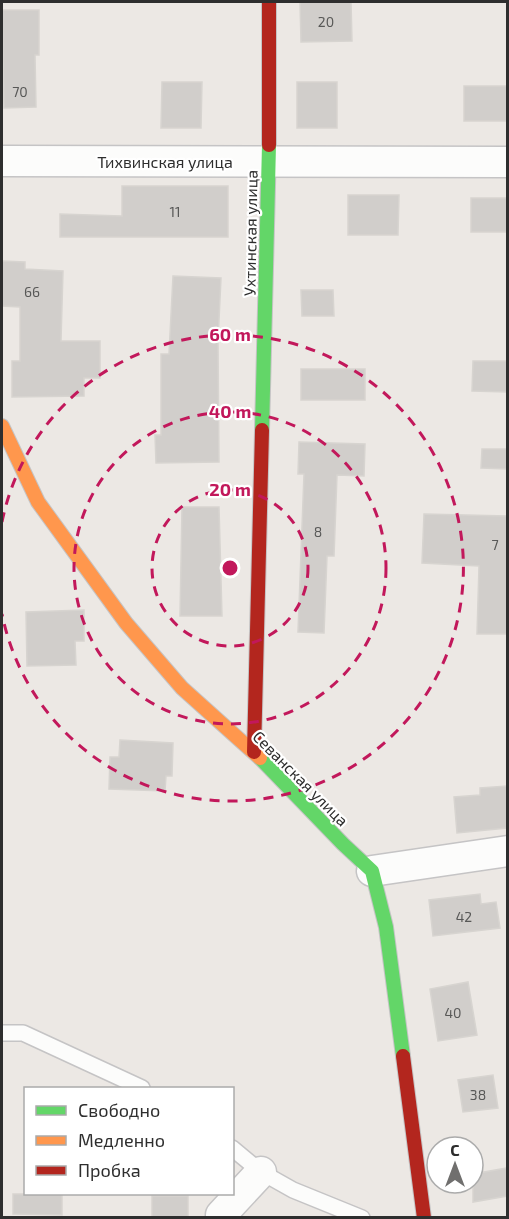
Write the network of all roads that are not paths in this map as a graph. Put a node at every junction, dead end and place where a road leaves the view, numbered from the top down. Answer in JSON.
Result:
{"nodes":[{"id":1,"x":269,"y":2,"type":"edge"},
{"id":2,"x":2,"y":161,"type":"edge"},
{"id":3,"x":269,"y":161,"type":"junction"},
{"id":4,"x":507,"y":162,"type":"edge"},
{"id":5,"x":2,"y":426,"type":"edge"},
{"id":6,"x":254,"y":753,"type":"junction"},
{"id":7,"x":507,"y":851,"type":"edge"},
{"id":8,"x":372,"y":871,"type":"junction"},
{"id":9,"x":2,"y":1033,"type":"edge"},
{"id":10,"x":138,"y":1087,"type":"edge"},
{"id":11,"x":234,"y":1150,"type":"edge"},
{"id":12,"x":261,"y":1172,"type":"junction"},
{"id":13,"x":220,"y":1218,"type":"edge"},
{"id":14,"x":362,"y":1218,"type":"edge"},
{"id":15,"x":424,"y":1218,"type":"edge"}],
"edges":[{"from":1,"to":3,"type":"street","name":"Ухтинская улица"},
{"from":2,"to":3,"type":"street","name":"Тихвинская улица"},
{"from":3,"to":4,"type":"street","name":"Тихвинская улица"},
{"from":3,"to":6,"type":"street","name":"Ухтинская улица"},
{"from":5,"to":6,"type":"street","name":"Севанская улица"},
{"from":6,"to":8,"type":"street","name":"Севанская улица"},
{"from":7,"to":8,"type":"street"},
{"from":8,"to":15,"type":"street"},
{"from":9,"to":10,"type":"lane"},
{"from":11,"to":12,"type":"lane"},
{"from":12,"to":13,"type":"street"},
{"from":12,"to":14,"type":"lane"}]}
